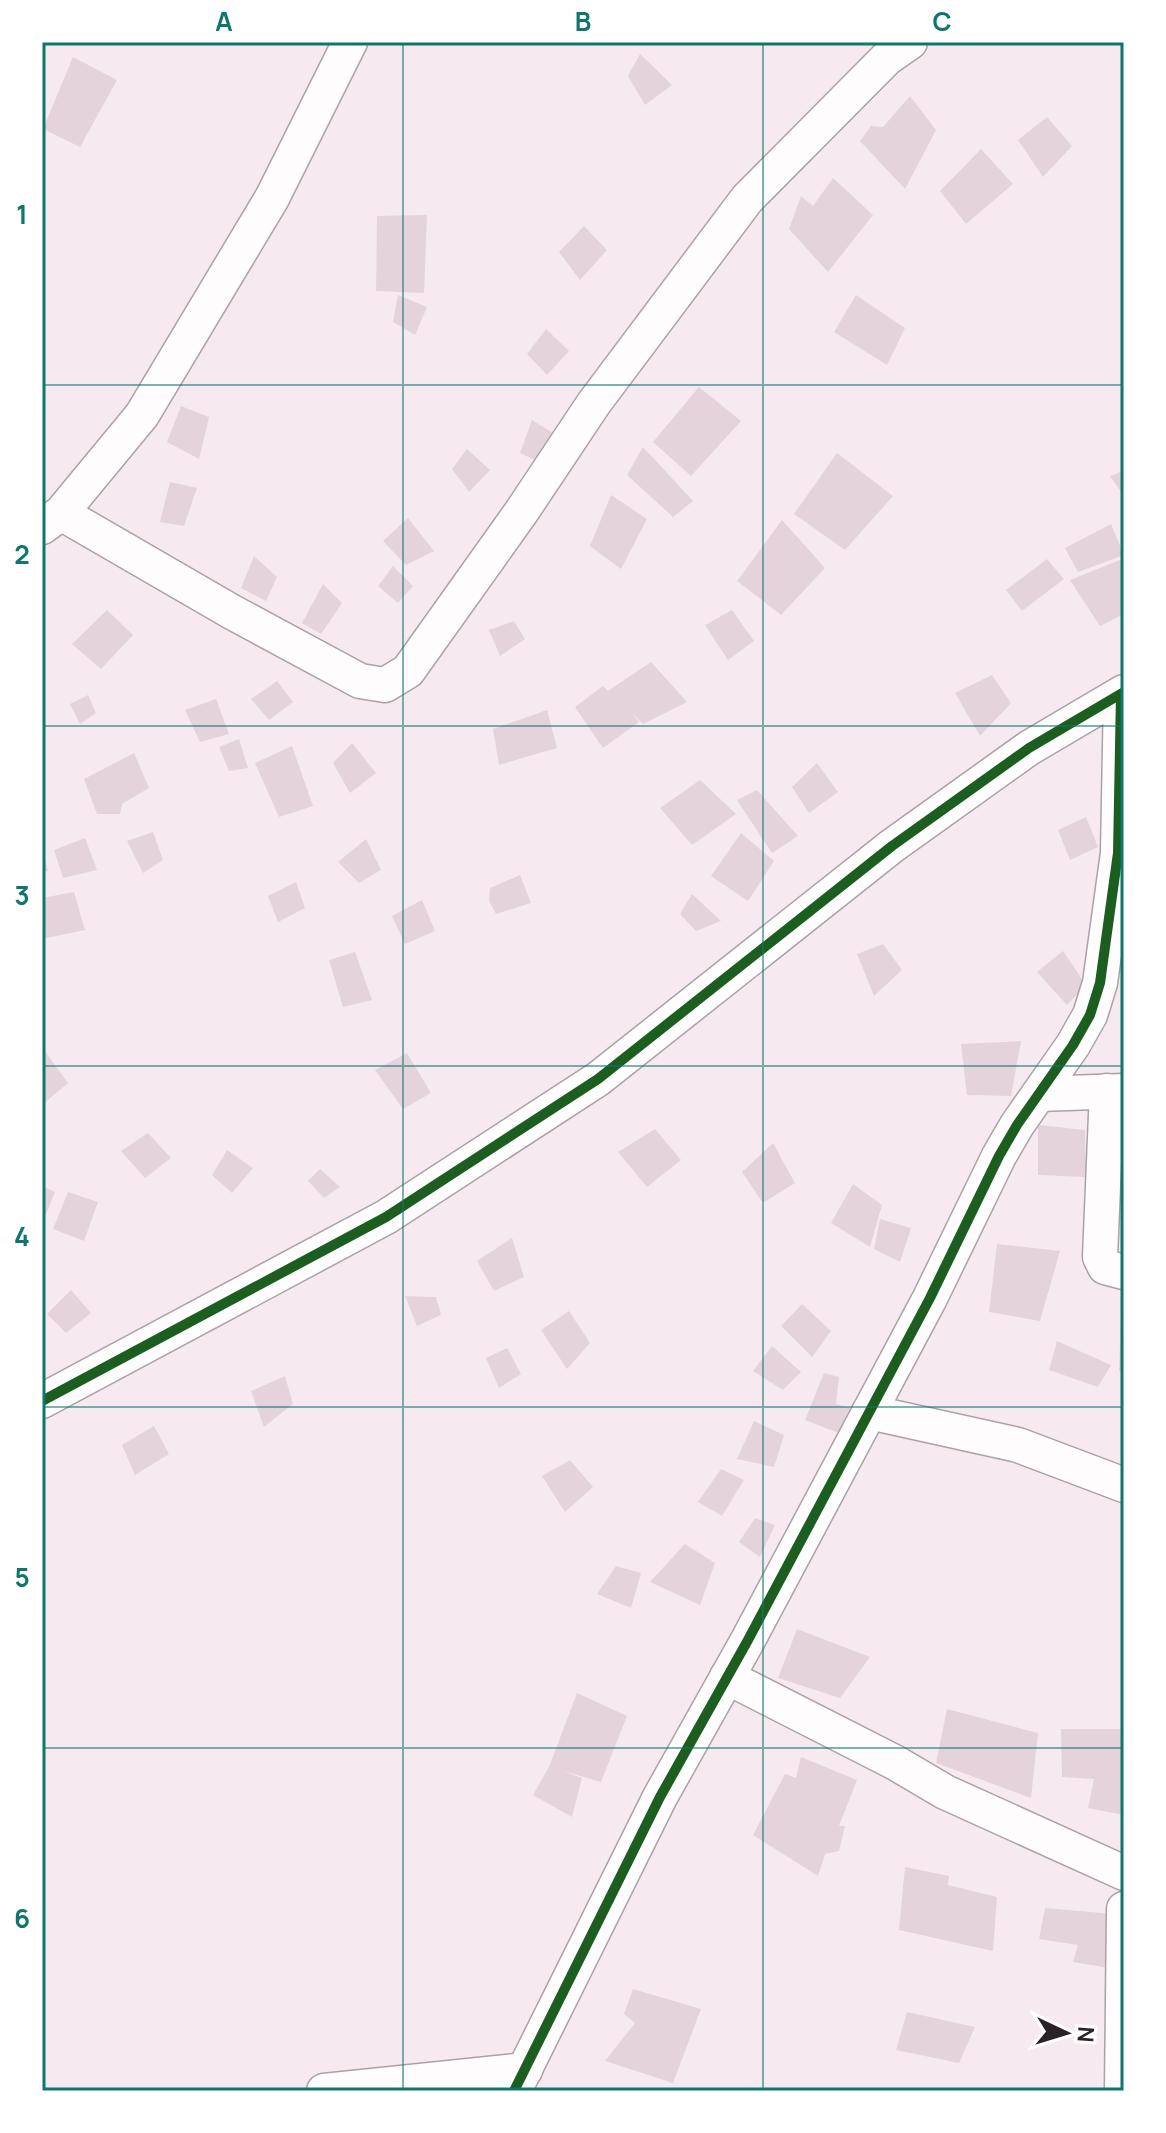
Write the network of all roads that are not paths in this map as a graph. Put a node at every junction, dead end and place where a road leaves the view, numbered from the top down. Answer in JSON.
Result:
{"nodes":[{"id":1,"x":350,"y":42,"type":"edge"},
{"id":2,"x":910,"y":42,"type":"edge"},
{"id":3,"x":51,"y":520,"type":"edge"},
{"id":4,"x":1123,"y":693,"type":"edge"},
{"id":5,"x":1116,"y":1091,"type":"edge"},
{"id":6,"x":1039,"y":1094,"type":"junction"},
{"id":7,"x":1124,"y":1272,"type":"edge"},
{"id":8,"x":42,"y":1401,"type":"edge"},
{"id":9,"x":869,"y":1412,"type":"junction"},
{"id":10,"x":1124,"y":1485,"type":"edge"},
{"id":11,"x":727,"y":1677,"type":"junction"},
{"id":12,"x":1124,"y":1873,"type":"edge"},
{"id":13,"x":1124,"y":1909,"type":"edge"},
{"id":14,"x":519,"y":2080,"type":"edge"},
{"id":15,"x":324,"y":2091,"type":"edge"},
{"id":16,"x":1122,"y":2091,"type":"edge"}],
"edges":[{"from":1,"to":3,"type":"street"},
{"from":2,"to":3,"type":"street"},
{"from":4,"to":6,"type":"street"},
{"from":4,"to":8,"type":"street"},
{"from":5,"to":6,"type":"street"},
{"from":5,"to":7,"type":"street"},
{"from":6,"to":9,"type":"street"},
{"from":9,"to":10,"type":"street"},
{"from":9,"to":11,"type":"street"},
{"from":11,"to":12,"type":"street"},
{"from":11,"to":14,"type":"street"},
{"from":13,"to":16,"type":"street"},
{"from":14,"to":15,"type":"street"}]}
